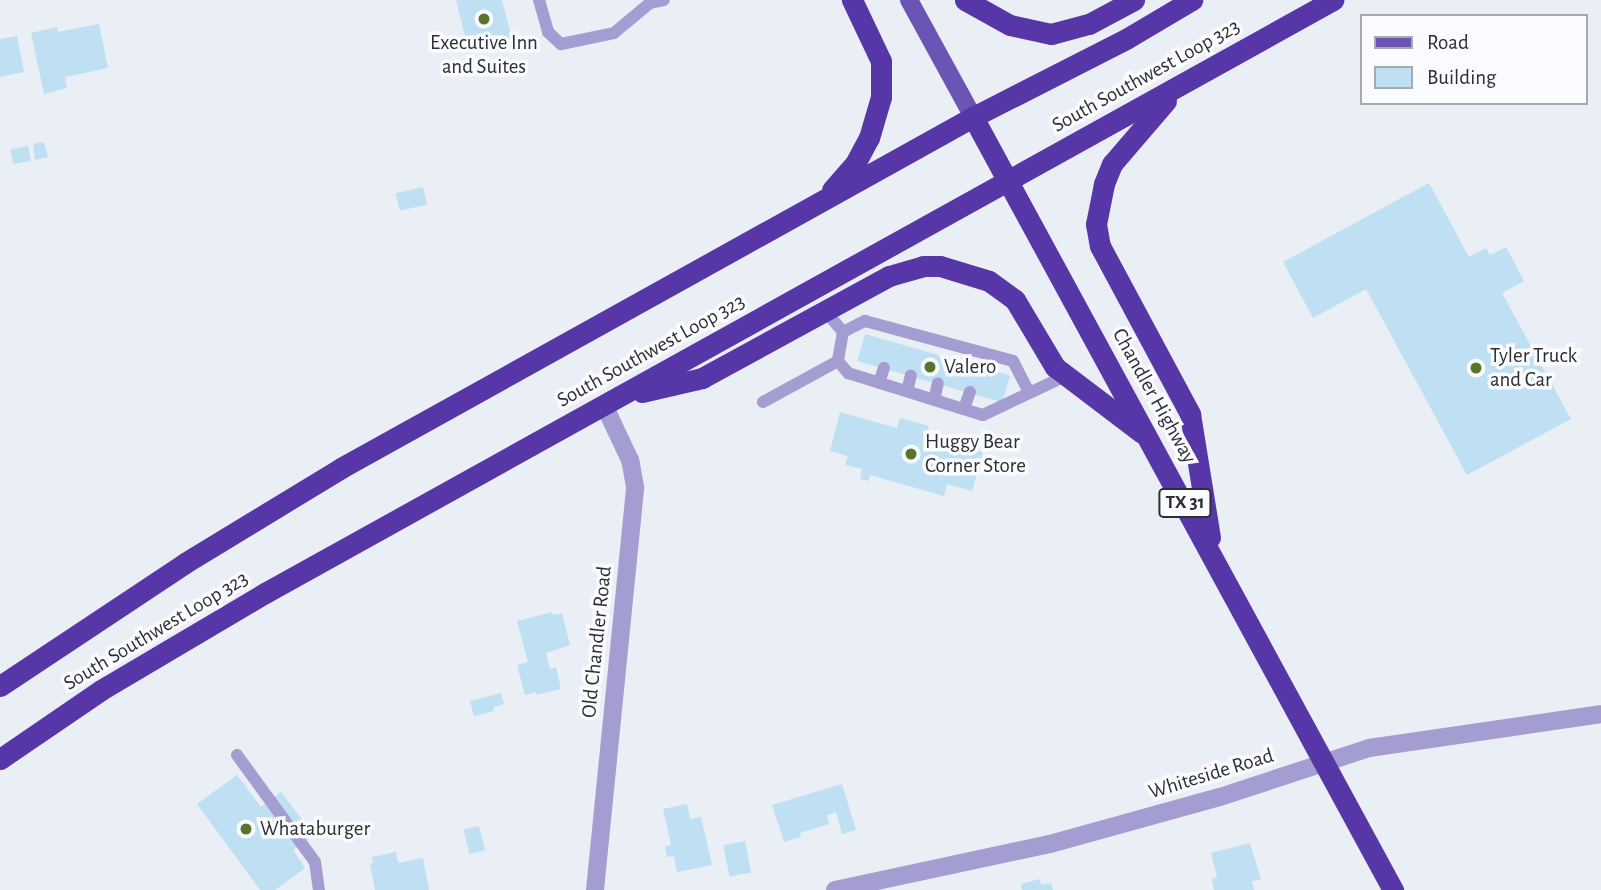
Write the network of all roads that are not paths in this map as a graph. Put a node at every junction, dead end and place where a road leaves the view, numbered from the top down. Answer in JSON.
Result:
{"nodes":[{"id":1,"x":539,"y":0,"type":"edge"},
{"id":2,"x":664,"y":0,"type":"edge"},
{"id":3,"x":852,"y":0,"type":"edge"},
{"id":4,"x":909,"y":0,"type":"edge"},
{"id":5,"x":965,"y":0,"type":"edge"},
{"id":6,"x":1134,"y":0,"type":"edge"},
{"id":7,"x":1192,"y":0,"type":"edge"},
{"id":8,"x":1333,"y":0,"type":"edge"},
{"id":9,"x":1178,"y":88,"type":"junction"},
{"id":10,"x":974,"y":117,"type":"junction"},
{"id":11,"x":1008,"y":179,"type":"junction"},
{"id":12,"x":818,"y":204,"type":"junction"},
{"id":13,"x":825,"y":312,"type":"junction"},
{"id":14,"x":843,"y":332,"type":"junction"},
{"id":15,"x":981,"y":352,"type":"junction"},
{"id":16,"x":838,"y":360,"type":"junction"},
{"id":17,"x":976,"y":365,"type":"dead end"},
{"id":18,"x":884,"y":368,"type":"dead end"},
{"id":19,"x":911,"y":375,"type":"dead end"},
{"id":20,"x":1065,"y":376,"type":"junction"},
{"id":21,"x":879,"y":383,"type":"junction"},
{"id":22,"x":938,"y":383,"type":"dead end"},
{"id":23,"x":906,"y":391,"type":"junction"},
{"id":24,"x":970,"y":392,"type":"dead end"},
{"id":25,"x":1029,"y":392,"type":"junction"},
{"id":26,"x":934,"y":400,"type":"junction"},
{"id":27,"x":612,"y":401,"type":"junction"},
{"id":28,"x":764,"y":402,"type":"dead end"},
{"id":29,"x":964,"y":409,"type":"junction"},
{"id":30,"x":1149,"y":438,"type":"junction"},
{"id":31,"x":1212,"y":553,"type":"junction"},
{"id":32,"x":0,"y":686,"type":"edge"},
{"id":33,"x":1601,"y":714,"type":"edge"},
{"id":34,"x":237,"y":755,"type":"dead end"},
{"id":35,"x":0,"y":759,"type":"edge"},
{"id":36,"x":1323,"y":762,"type":"junction"},
{"id":37,"x":319,"y":890,"type":"edge"},
{"id":38,"x":595,"y":890,"type":"edge"},
{"id":39,"x":835,"y":890,"type":"edge"},
{"id":40,"x":1393,"y":890,"type":"edge"}],
"edges":[{"from":1,"to":2,"type":"lane"},
{"from":3,"to":12,"type":"highway"},
{"from":4,"to":10,"type":"main road","name":"Chandler Highway","number":"TX 31"},
{"from":5,"to":6,"type":"highway"},
{"from":7,"to":10,"type":"highway","name":"South Southwest Loop 323"},
{"from":8,"to":9,"type":"highway","name":"South Southwest Loop 323"},
{"from":9,"to":11,"type":"highway","name":"South Southwest Loop 323"},
{"from":9,"to":31,"type":"highway"},
{"from":10,"to":11,"type":"highway","name":"Chandler Highway","number":"TX 31"},
{"from":10,"to":12,"type":"highway","name":"South Southwest Loop 323"},
{"from":11,"to":27,"type":"highway","name":"South Southwest Loop 323"},
{"from":11,"to":30,"type":"highway","name":"Chandler Highway","number":"TX 31"},
{"from":12,"to":32,"type":"highway","name":"South Southwest Loop 323"},
{"from":13,"to":14,"type":"lane"},
{"from":13,"to":20,"type":"highway"},
{"from":13,"to":27,"type":"highway"},
{"from":14,"to":15,"type":"lane"},
{"from":14,"to":16,"type":"lane"},
{"from":15,"to":17,"type":"lane"},
{"from":15,"to":25,"type":"lane"},
{"from":16,"to":21,"type":"lane"},
{"from":16,"to":28,"type":"lane"},
{"from":18,"to":21,"type":"lane"},
{"from":19,"to":23,"type":"lane"},
{"from":20,"to":25,"type":"lane"},
{"from":20,"to":30,"type":"highway"},
{"from":21,"to":23,"type":"lane"},
{"from":22,"to":26,"type":"lane"},
{"from":23,"to":26,"type":"lane"},
{"from":24,"to":29,"type":"lane"},
{"from":25,"to":29,"type":"lane"},
{"from":26,"to":29,"type":"lane"},
{"from":27,"to":35,"type":"highway","name":"South Southwest Loop 323"},
{"from":27,"to":38,"type":"street","name":"Old Chandler Road"},
{"from":30,"to":31,"type":"highway","name":"Chandler Highway","number":"TX 31"},
{"from":31,"to":36,"type":"highway","name":"Chandler Highway","number":"TX 31"},
{"from":33,"to":36,"type":"street","name":"Whiteside Road"},
{"from":34,"to":37,"type":"lane"},
{"from":36,"to":39,"type":"street","name":"Whiteside Road"},
{"from":36,"to":40,"type":"highway","name":"Chandler Highway","number":"TX 31"}]}
